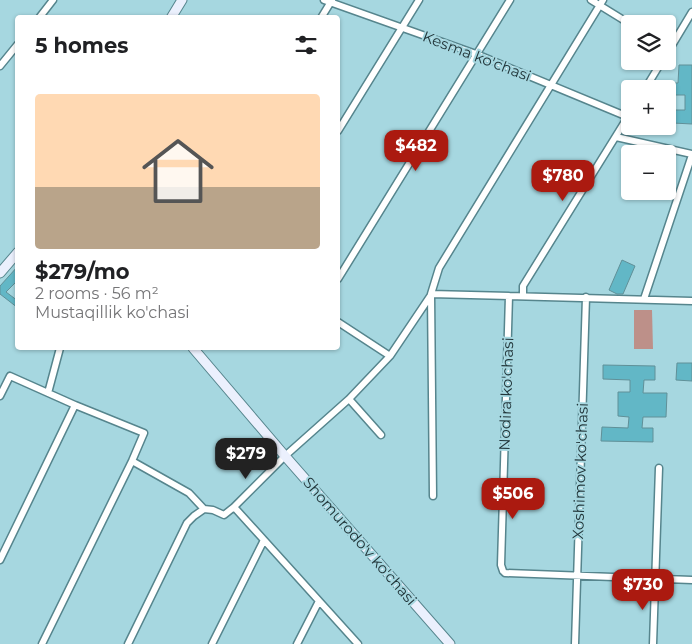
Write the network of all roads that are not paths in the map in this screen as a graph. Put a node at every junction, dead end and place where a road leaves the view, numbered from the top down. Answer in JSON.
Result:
{"nodes":[{"id":1,"x":53,"y":0,"type":"edge"},
{"id":2,"x":182,"y":0,"type":"edge"},
{"id":3,"x":420,"y":0,"type":"edge"},
{"id":4,"x":510,"y":0,"type":"edge"},
{"id":5,"x":591,"y":0,"type":"edge"},
{"id":6,"x":329,"y":1,"type":"edge"},
{"id":7,"x":602,"y":3,"type":"edge"},
{"id":8,"x":692,"y":12,"type":"edge"},
{"id":9,"x":41,"y":15,"type":"edge"},
{"id":10,"x":173,"y":15,"type":"edge"},
{"id":11,"x":322,"y":15,"type":"edge"},
{"id":12,"x":621,"y":17,"type":"edge"},
{"id":13,"x":402,"y":28,"type":"junction"},
{"id":14,"x":676,"y":37,"type":"edge"},
{"id":15,"x":15,"y":48,"type":"edge"},
{"id":16,"x":476,"y":54,"type":"junction"},
{"id":17,"x":0,"y":66,"type":"edge"},
{"id":18,"x":552,"y":85,"type":"junction"},
{"id":19,"x":621,"y":113,"type":"edge"},
{"id":20,"x":340,"y":128,"type":"edge"},
{"id":21,"x":621,"y":130,"type":"edge"},
{"id":22,"x":616,"y":138,"type":"junction"},
{"id":23,"x":692,"y":154,"type":"edge"},
{"id":24,"x":15,"y":256,"type":"edge"},
{"id":25,"x":0,"y":273,"type":"edge"},
{"id":26,"x":340,"y":276,"type":"edge"},
{"id":27,"x":432,"y":294,"type":"junction"},
{"id":28,"x":508,"y":296,"type":"junction"},
{"id":29,"x":523,"y":296,"type":"junction"},
{"id":30,"x":586,"y":297,"type":"junction"},
{"id":31,"x":644,"y":299,"type":"junction"},
{"id":32,"x":692,"y":301,"type":"edge"},
{"id":33,"x":340,"y":323,"type":"edge"},
{"id":34,"x":59,"y":350,"type":"edge"},
{"id":35,"x":195,"y":350,"type":"edge"},
{"id":36,"x":390,"y":356,"type":"junction"},
{"id":37,"x":48,"y":393,"type":"junction"},
{"id":38,"x":0,"y":396,"type":"edge"},
{"id":39,"x":349,"y":399,"type":"junction"},
{"id":40,"x":75,"y":405,"type":"junction"},
{"id":41,"x":381,"y":435,"type":"dead end"},
{"id":42,"x":285,"y":456,"type":"junction"},
{"id":43,"x":132,"y":461,"type":"junction"},
{"id":44,"x":659,"y":468,"type":"dead end"},
{"id":45,"x":433,"y":496,"type":"dead end"},
{"id":46,"x":234,"y":507,"type":"junction"},
{"id":47,"x":204,"y":510,"type":"junction"},
{"id":48,"x":264,"y":540,"type":"junction"},
{"id":49,"x":0,"y":560,"type":"edge"},
{"id":50,"x":577,"y":576,"type":"junction"},
{"id":51,"x":655,"y":579,"type":"junction"},
{"id":52,"x":692,"y":580,"type":"edge"},
{"id":53,"x":319,"y":601,"type":"junction"},
{"id":54,"x":42,"y":644,"type":"edge"},
{"id":55,"x":128,"y":644,"type":"edge"},
{"id":56,"x":212,"y":644,"type":"edge"},
{"id":57,"x":297,"y":644,"type":"edge"},
{"id":58,"x":358,"y":644,"type":"edge"},
{"id":59,"x":450,"y":644,"type":"edge"},
{"id":60,"x":575,"y":644,"type":"edge"},
{"id":61,"x":652,"y":644,"type":"edge"}],
"edges":[{"from":1,"to":9,"type":"street"},
{"from":2,"to":10,"type":"street"},
{"from":3,"to":13,"type":"street"},
{"from":4,"to":16,"type":"street"},
{"from":5,"to":7,"type":"street"},
{"from":6,"to":11,"type":"street"},
{"from":6,"to":13,"type":"street","name":"Kesma ko'chasi"},
{"from":7,"to":12,"type":"street"},
{"from":7,"to":18,"type":"street"},
{"from":8,"to":14,"type":"street"},
{"from":13,"to":16,"type":"street","name":"Kesma ko'chasi"},
{"from":13,"to":20,"type":"street"},
{"from":15,"to":17,"type":"street"},
{"from":16,"to":18,"type":"street","name":"Kesma ko'chasi"},
{"from":16,"to":26,"type":"street"},
{"from":18,"to":19,"type":"street","name":"Kesma ko'chasi"},
{"from":18,"to":27,"type":"street"},
{"from":21,"to":22,"type":"street"},
{"from":22,"to":23,"type":"street"},
{"from":22,"to":29,"type":"street"},
{"from":23,"to":31,"type":"street"},
{"from":24,"to":25,"type":"street"},
{"from":27,"to":28,"type":"street"},
{"from":27,"to":36,"type":"street"},
{"from":27,"to":45,"type":"street"},
{"from":28,"to":29,"type":"street"},
{"from":28,"to":50,"type":"street","name":"Nodira ko'chasi"},
{"from":29,"to":30,"type":"street"},
{"from":30,"to":31,"type":"street"},
{"from":30,"to":50,"type":"street","name":"Xoshimov ko'chasi"},
{"from":31,"to":32,"type":"street"},
{"from":33,"to":36,"type":"street"},
{"from":34,"to":37,"type":"street"},
{"from":35,"to":42,"type":"street","name":"Shomurodo'v ko'chasi"},
{"from":36,"to":39,"type":"street"},
{"from":37,"to":38,"type":"street"},
{"from":37,"to":40,"type":"street"},
{"from":39,"to":41,"type":"street"},
{"from":39,"to":42,"type":"street"},
{"from":40,"to":43,"type":"street"},
{"from":40,"to":49,"type":"street"},
{"from":42,"to":46,"type":"street"},
{"from":42,"to":59,"type":"street","name":"Shomurodo'v ko'chasi"},
{"from":43,"to":47,"type":"street"},
{"from":43,"to":54,"type":"street"},
{"from":44,"to":51,"type":"street"},
{"from":46,"to":47,"type":"street"},
{"from":46,"to":48,"type":"street"},
{"from":47,"to":55,"type":"street"},
{"from":48,"to":53,"type":"street"},
{"from":48,"to":56,"type":"street"},
{"from":50,"to":51,"type":"street","name":"Nodira ko'chasi"},
{"from":50,"to":60,"type":"street","name":"Xoshimov ko'chasi"},
{"from":51,"to":52,"type":"street","name":"Nodira ko'chasi"},
{"from":51,"to":61,"type":"street"},
{"from":53,"to":57,"type":"street"},
{"from":53,"to":58,"type":"street"}]}
